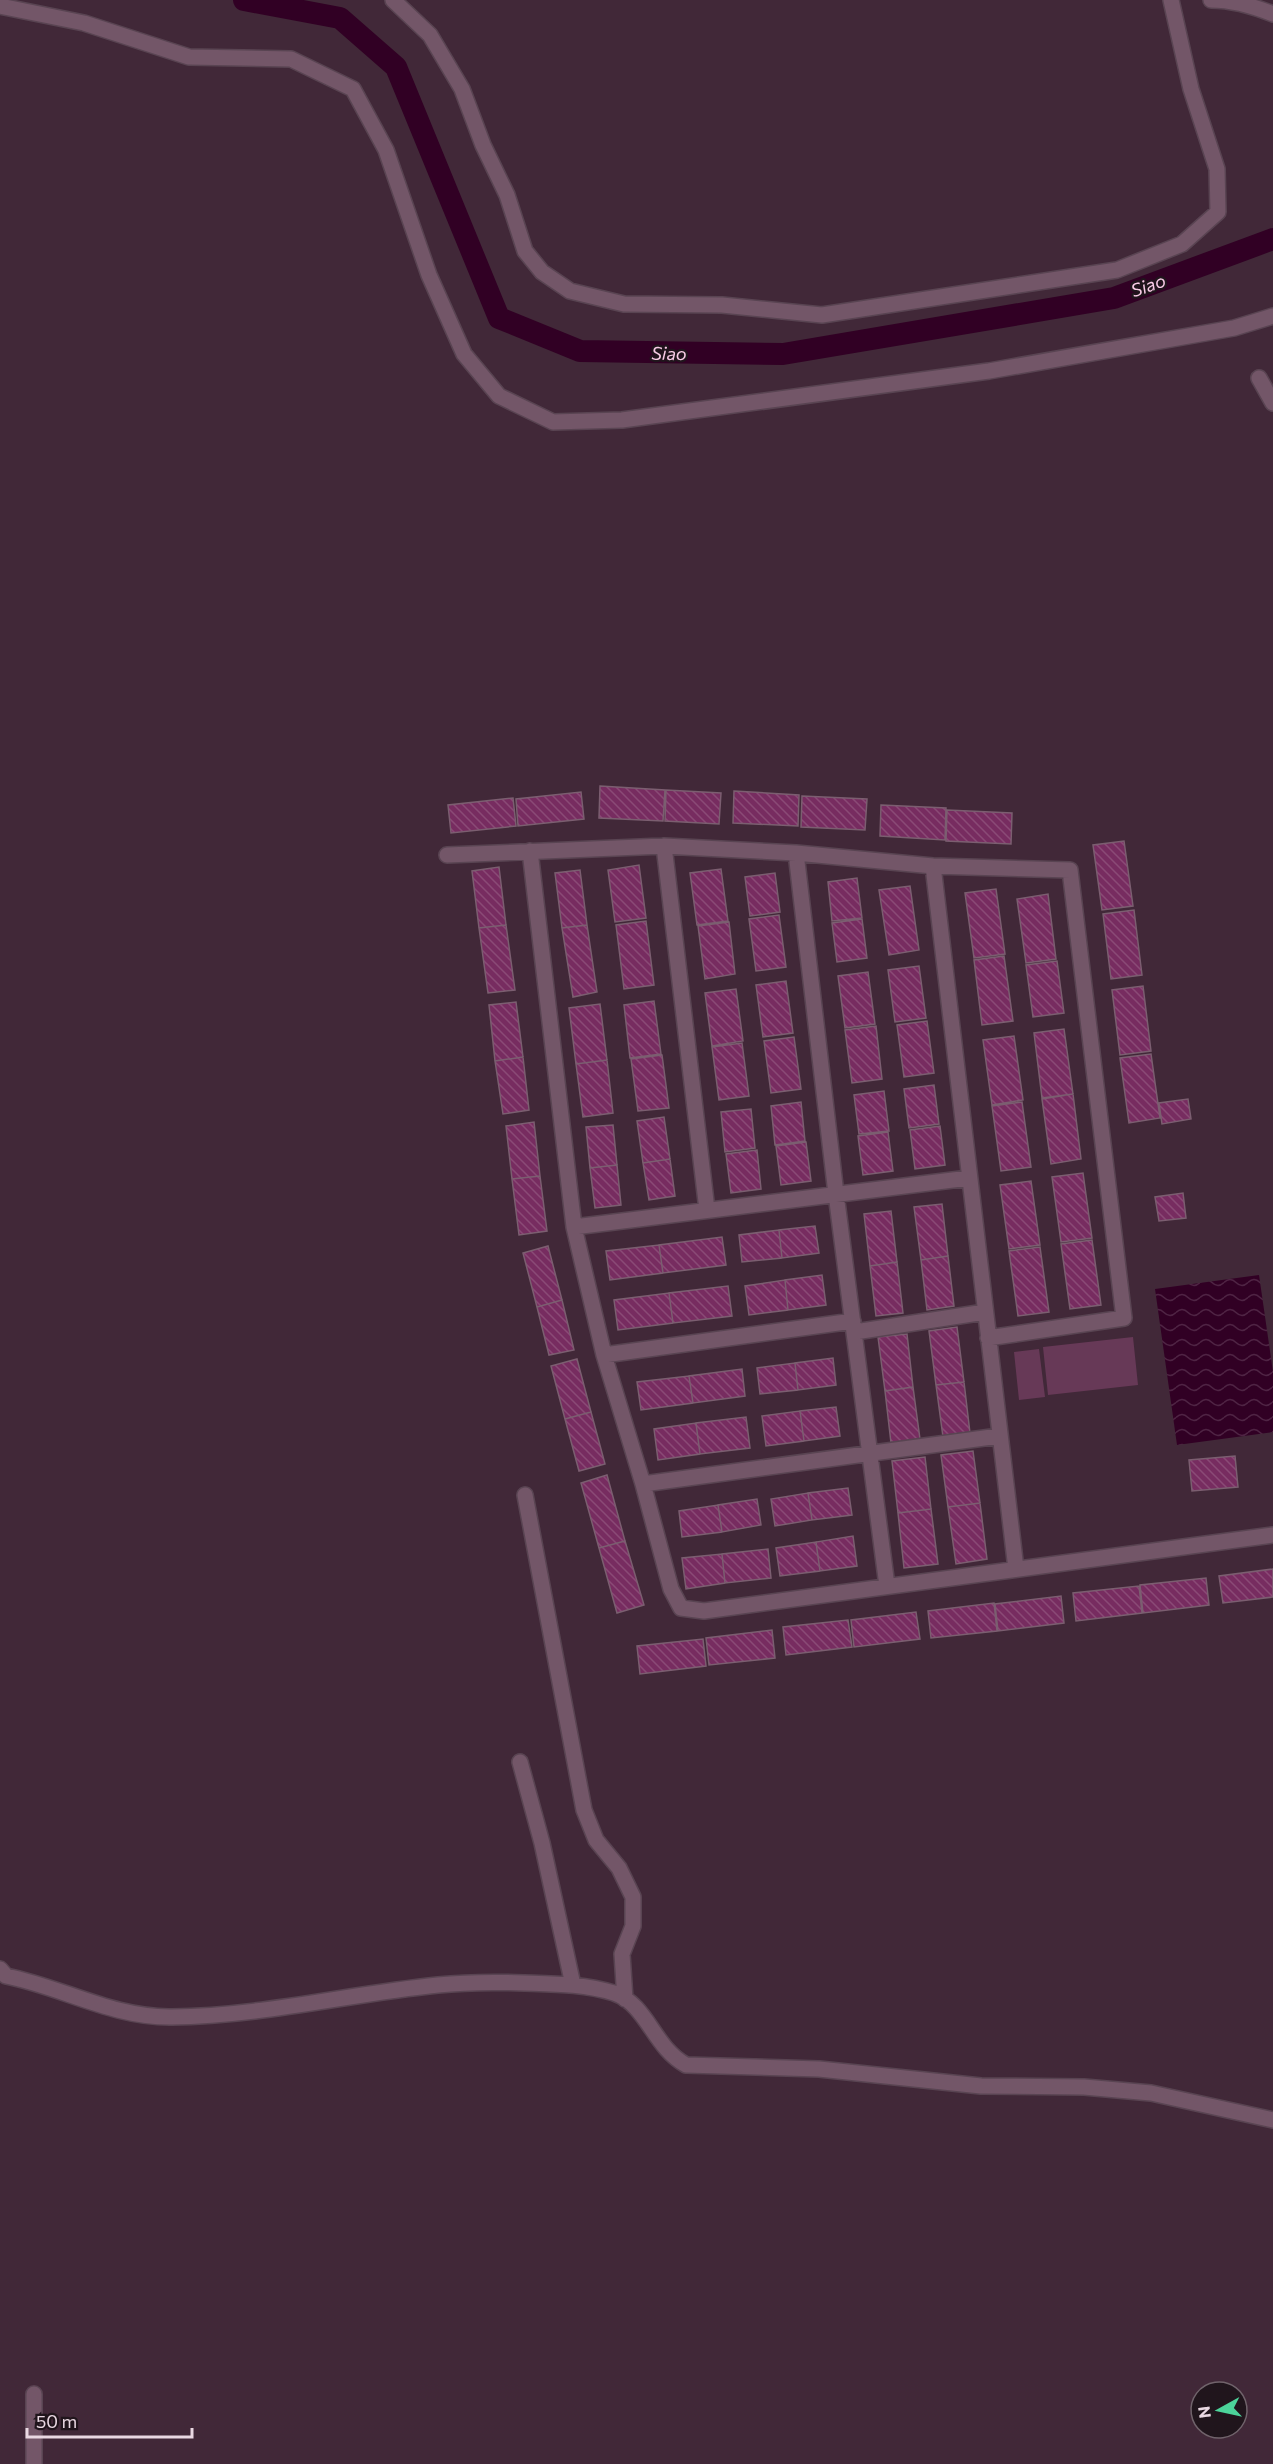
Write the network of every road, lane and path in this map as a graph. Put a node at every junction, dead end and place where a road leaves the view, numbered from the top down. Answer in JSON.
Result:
{"nodes":[{"id":1,"x":393,"y":0,"type":"edge"},
{"id":2,"x":1171,"y":0,"type":"edge"},
{"id":3,"x":1211,"y":0,"type":"edge"},
{"id":4,"x":0,"y":6,"type":"edge"},
{"id":5,"x":1273,"y":14,"type":"edge"},
{"id":6,"x":1273,"y":316,"type":"edge"},
{"id":7,"x":1259,"y":378,"type":"dead end"},
{"id":8,"x":1273,"y":403,"type":"edge"},
{"id":9,"x":664,"y":846,"type":"junction"},
{"id":10,"x":530,"y":851,"type":"junction"},
{"id":11,"x":796,"y":853,"type":"junction"},
{"id":12,"x":447,"y":855,"type":"dead end"},
{"id":13,"x":933,"y":866,"type":"junction"},
{"id":14,"x":969,"y":1178,"type":"junction"},
{"id":15,"x":836,"y":1194,"type":"junction"},
{"id":16,"x":707,"y":1210,"type":"junction"},
{"id":17,"x":574,"y":1227,"type":"junction"},
{"id":18,"x":986,"y":1312,"type":"junction"},
{"id":19,"x":854,"y":1327,"type":"junction"},
{"id":20,"x":988,"y":1338,"type":"junction"},
{"id":21,"x":604,"y":1355,"type":"junction"},
{"id":22,"x":999,"y":1436,"type":"junction"},
{"id":23,"x":871,"y":1452,"type":"junction"},
{"id":24,"x":643,"y":1484,"type":"junction"},
{"id":25,"x":525,"y":1495,"type":"dead end"},
{"id":26,"x":1273,"y":1535,"type":"edge"},
{"id":27,"x":1016,"y":1569,"type":"junction"},
{"id":28,"x":887,"y":1586,"type":"junction"},
{"id":29,"x":519,"y":1762,"type":"dead end"},
{"id":30,"x":2,"y":1975,"type":"edge"},
{"id":31,"x":573,"y":1985,"type":"junction"},
{"id":32,"x":625,"y":2000,"type":"junction"},
{"id":33,"x":1273,"y":2120,"type":"edge"},
{"id":34,"x":34,"y":2394,"type":"dead end"},
{"id":35,"x":34,"y":2464,"type":"edge"}],
"edges":[{"from":1,"to":2,"type":"street"},
{"from":3,"to":5,"type":"street"},
{"from":4,"to":6,"type":"street"},
{"from":7,"to":8,"type":"street"},
{"from":9,"to":10,"type":"street"},
{"from":9,"to":11,"type":"street"},
{"from":9,"to":16,"type":"street"},
{"from":10,"to":12,"type":"street"},
{"from":10,"to":17,"type":"street"},
{"from":11,"to":13,"type":"street"},
{"from":11,"to":15,"type":"street"},
{"from":13,"to":14,"type":"street"},
{"from":13,"to":20,"type":"street"},
{"from":14,"to":15,"type":"street"},
{"from":14,"to":18,"type":"street"},
{"from":15,"to":16,"type":"street"},
{"from":15,"to":19,"type":"street"},
{"from":16,"to":17,"type":"street"},
{"from":17,"to":21,"type":"street"},
{"from":18,"to":19,"type":"street"},
{"from":18,"to":20,"type":"street"},
{"from":19,"to":21,"type":"street"},
{"from":19,"to":23,"type":"street"},
{"from":20,"to":22,"type":"street"},
{"from":21,"to":24,"type":"street"},
{"from":22,"to":23,"type":"street"},
{"from":22,"to":27,"type":"street"},
{"from":23,"to":24,"type":"street"},
{"from":23,"to":28,"type":"street"},
{"from":24,"to":28,"type":"street"},
{"from":25,"to":32,"type":"street"},
{"from":26,"to":27,"type":"street"},
{"from":27,"to":28,"type":"street"},
{"from":29,"to":31,"type":"street"},
{"from":30,"to":31,"type":"street"},
{"from":31,"to":32,"type":"street"},
{"from":32,"to":33,"type":"street"},
{"from":34,"to":35,"type":"street"}]}
